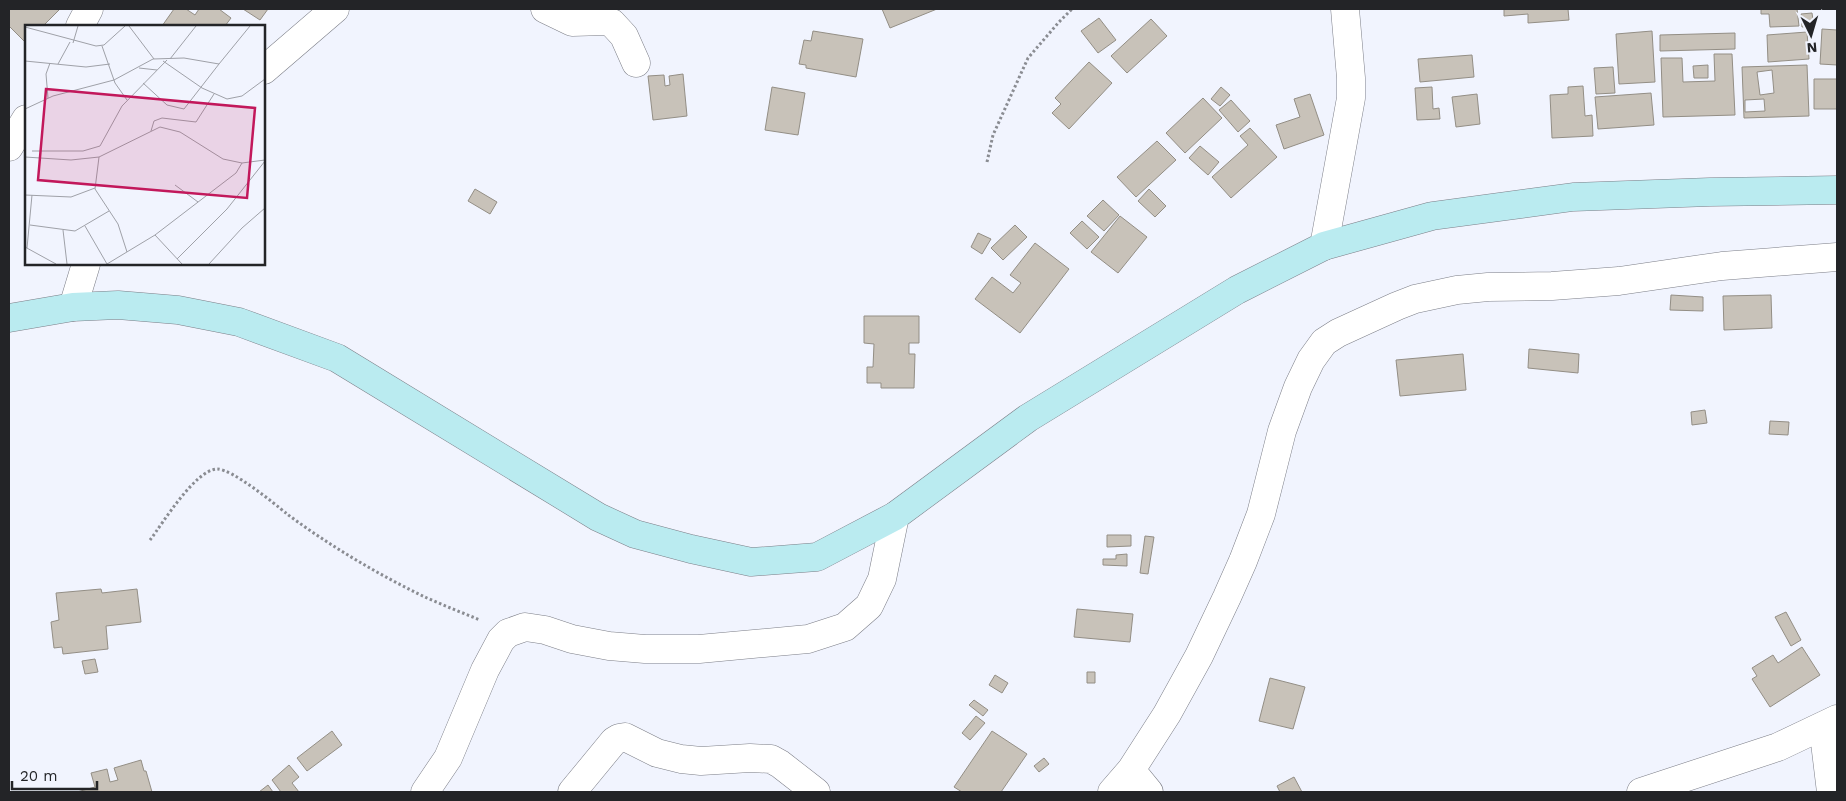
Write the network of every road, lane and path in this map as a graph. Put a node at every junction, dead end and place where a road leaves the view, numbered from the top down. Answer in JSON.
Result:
{"nodes":[{"id":1,"x":89,"y":9,"type":"edge"},
{"id":2,"x":335,"y":9,"type":"edge"},
{"id":3,"x":545,"y":9,"type":"edge"},
{"id":4,"x":1072,"y":9,"type":"edge"},
{"id":5,"x":1345,"y":9,"type":"edge"},
{"id":6,"x":81,"y":25,"type":"edge"},
{"id":7,"x":636,"y":63,"type":"dead end"},
{"id":8,"x":265,"y":69,"type":"edge"},
{"id":9,"x":25,"y":120,"type":"edge"},
{"id":10,"x":9,"y":146,"type":"edge"},
{"id":11,"x":988,"y":162,"type":"dead end"},
{"id":12,"x":1837,"y":190,"type":"edge"},
{"id":13,"x":1324,"y":246,"type":"junction"},
{"id":14,"x":1837,"y":257,"type":"edge"},
{"id":15,"x":86,"y":265,"type":"edge"},
{"id":16,"x":73,"y":307,"type":"junction"},
{"id":17,"x":9,"y":318,"type":"edge"},
{"id":18,"x":895,"y":516,"type":"junction"},
{"id":19,"x":150,"y":540,"type":"dead end"},
{"id":20,"x":508,"y":633,"type":"junction"},
{"id":21,"x":1830,"y":722,"type":"edge"},
{"id":22,"x":1131,"y":770,"type":"junction"},
{"id":23,"x":425,"y":792,"type":"edge"},
{"id":24,"x":572,"y":792,"type":"edge"},
{"id":25,"x":816,"y":792,"type":"edge"},
{"id":26,"x":1112,"y":792,"type":"edge"},
{"id":27,"x":1149,"y":792,"type":"edge"},
{"id":28,"x":1641,"y":792,"type":"edge"},
{"id":29,"x":1832,"y":792,"type":"edge"}],
"edges":[{"from":1,"to":6,"type":"street"},
{"from":2,"to":8,"type":"street"},
{"from":3,"to":7,"type":"street"},
{"from":4,"to":11,"type":"path"},
{"from":5,"to":13,"type":"street"},
{"from":9,"to":10,"type":"street"},
{"from":12,"to":13,"type":"main road"},
{"from":13,"to":18,"type":"main road"},
{"from":14,"to":22,"type":"street"},
{"from":15,"to":16,"type":"street"},
{"from":16,"to":17,"type":"main road"},
{"from":16,"to":18,"type":"main road"},
{"from":18,"to":20,"type":"street"},
{"from":19,"to":20,"type":"path"},
{"from":20,"to":23,"type":"street"},
{"from":21,"to":28,"type":"street"},
{"from":21,"to":29,"type":"street"},
{"from":22,"to":26,"type":"street"},
{"from":22,"to":27,"type":"street"},
{"from":24,"to":25,"type":"street"}]}
